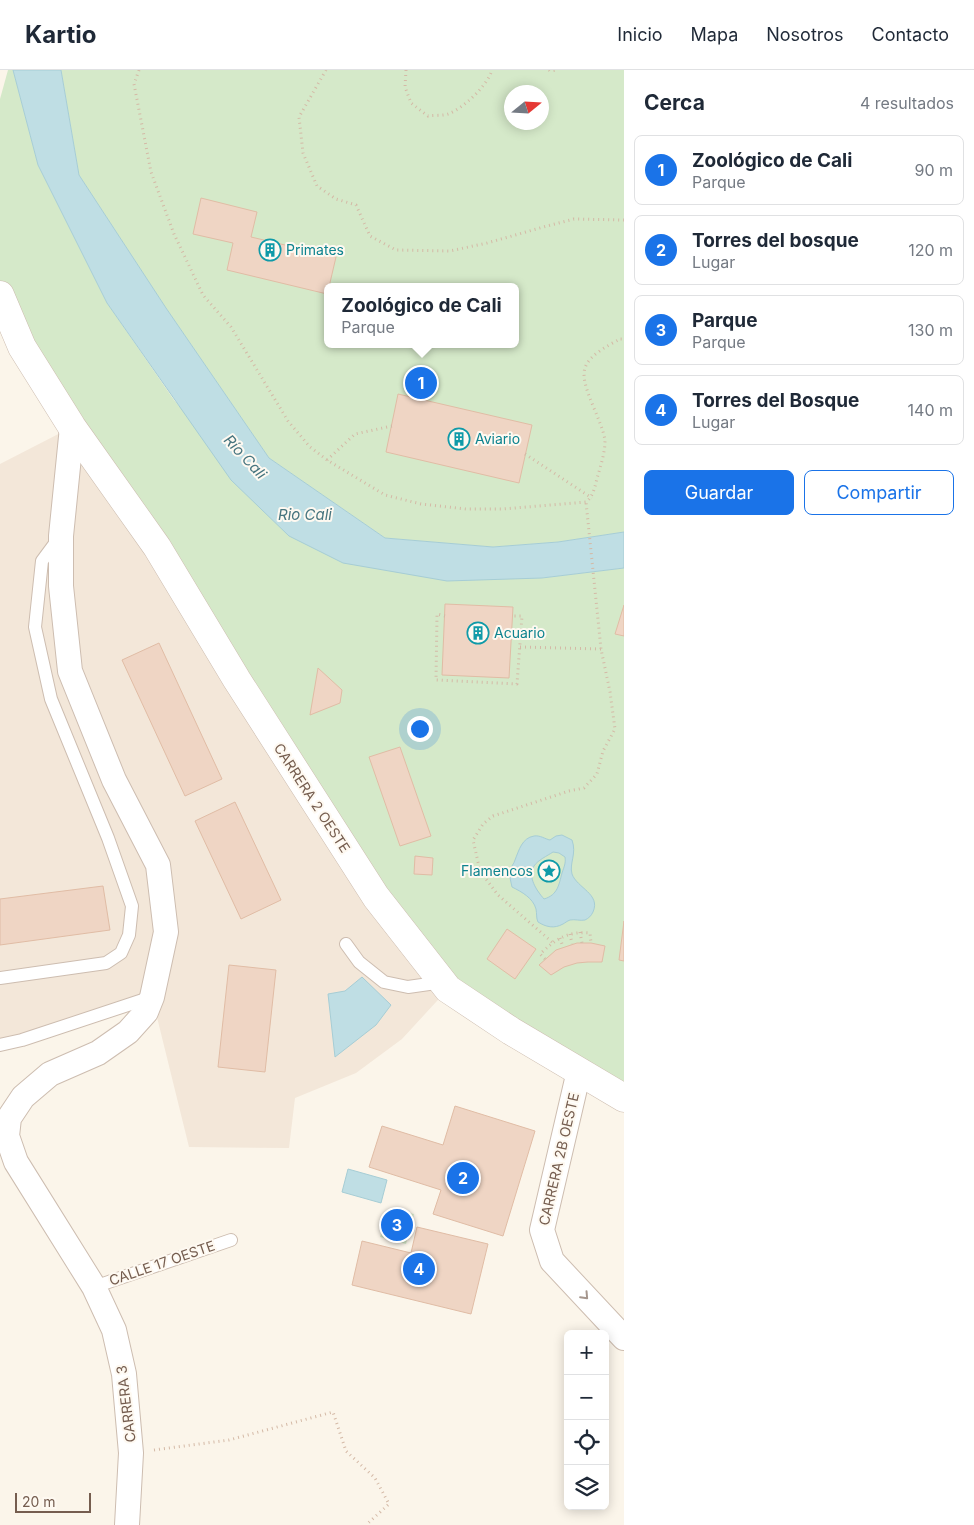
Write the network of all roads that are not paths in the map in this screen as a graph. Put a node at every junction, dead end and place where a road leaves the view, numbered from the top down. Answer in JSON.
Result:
{"nodes":[{"id":1,"x":0,"y":294,"type":"edge"},
{"id":2,"x":72,"y":427,"type":"junction"},
{"id":3,"x":61,"y":536,"type":"junction"},
{"id":4,"x":346,"y":944,"type":"dead end"},
{"id":5,"x":0,"y":971,"type":"edge"},
{"id":6,"x":13,"y":975,"type":"junction"},
{"id":7,"x":0,"y":978,"type":"edge"},
{"id":8,"x":443,"y":982,"type":"junction"},
{"id":9,"x":152,"y":997,"type":"junction"},
{"id":10,"x":0,"y":1045,"type":"edge"},
{"id":11,"x":579,"y":1071,"type":"junction"},
{"id":12,"x":624,"y":1098,"type":"edge"},
{"id":13,"x":4,"y":1137,"type":"edge"},
{"id":14,"x":231,"y":1240,"type":"dead end"},
{"id":15,"x":94,"y":1287,"type":"junction"},
{"id":16,"x":624,"y":1338,"type":"edge"},
{"id":17,"x":127,"y":1525,"type":"edge"}],
"edges":[{"from":1,"to":2,"type":"street","name":"CARRERA 2 OESTE"},
{"from":2,"to":3,"type":"street"},
{"from":2,"to":8,"type":"street","name":"CARRERA 2 OESTE"},
{"from":3,"to":6,"type":"lane"},
{"from":3,"to":9,"type":"street"},
{"from":4,"to":8,"type":"lane"},
{"from":5,"to":6,"type":"lane"},
{"from":6,"to":7,"type":"lane"},
{"from":8,"to":11,"type":"street","name":"CARRERA 2 OESTE"},
{"from":9,"to":10,"type":"lane"},
{"from":9,"to":13,"type":"street"},
{"from":11,"to":12,"type":"street","name":"CARRERA 2 OESTE"},
{"from":11,"to":16,"type":"street","name":"CARRERA 2B OESTE","one_way":true},
{"from":13,"to":15,"type":"street","name":"CARRERA 3"},
{"from":14,"to":15,"type":"lane","name":"CALLE 17 OESTE"},
{"from":15,"to":17,"type":"street","name":"CARRERA 3"}]}
